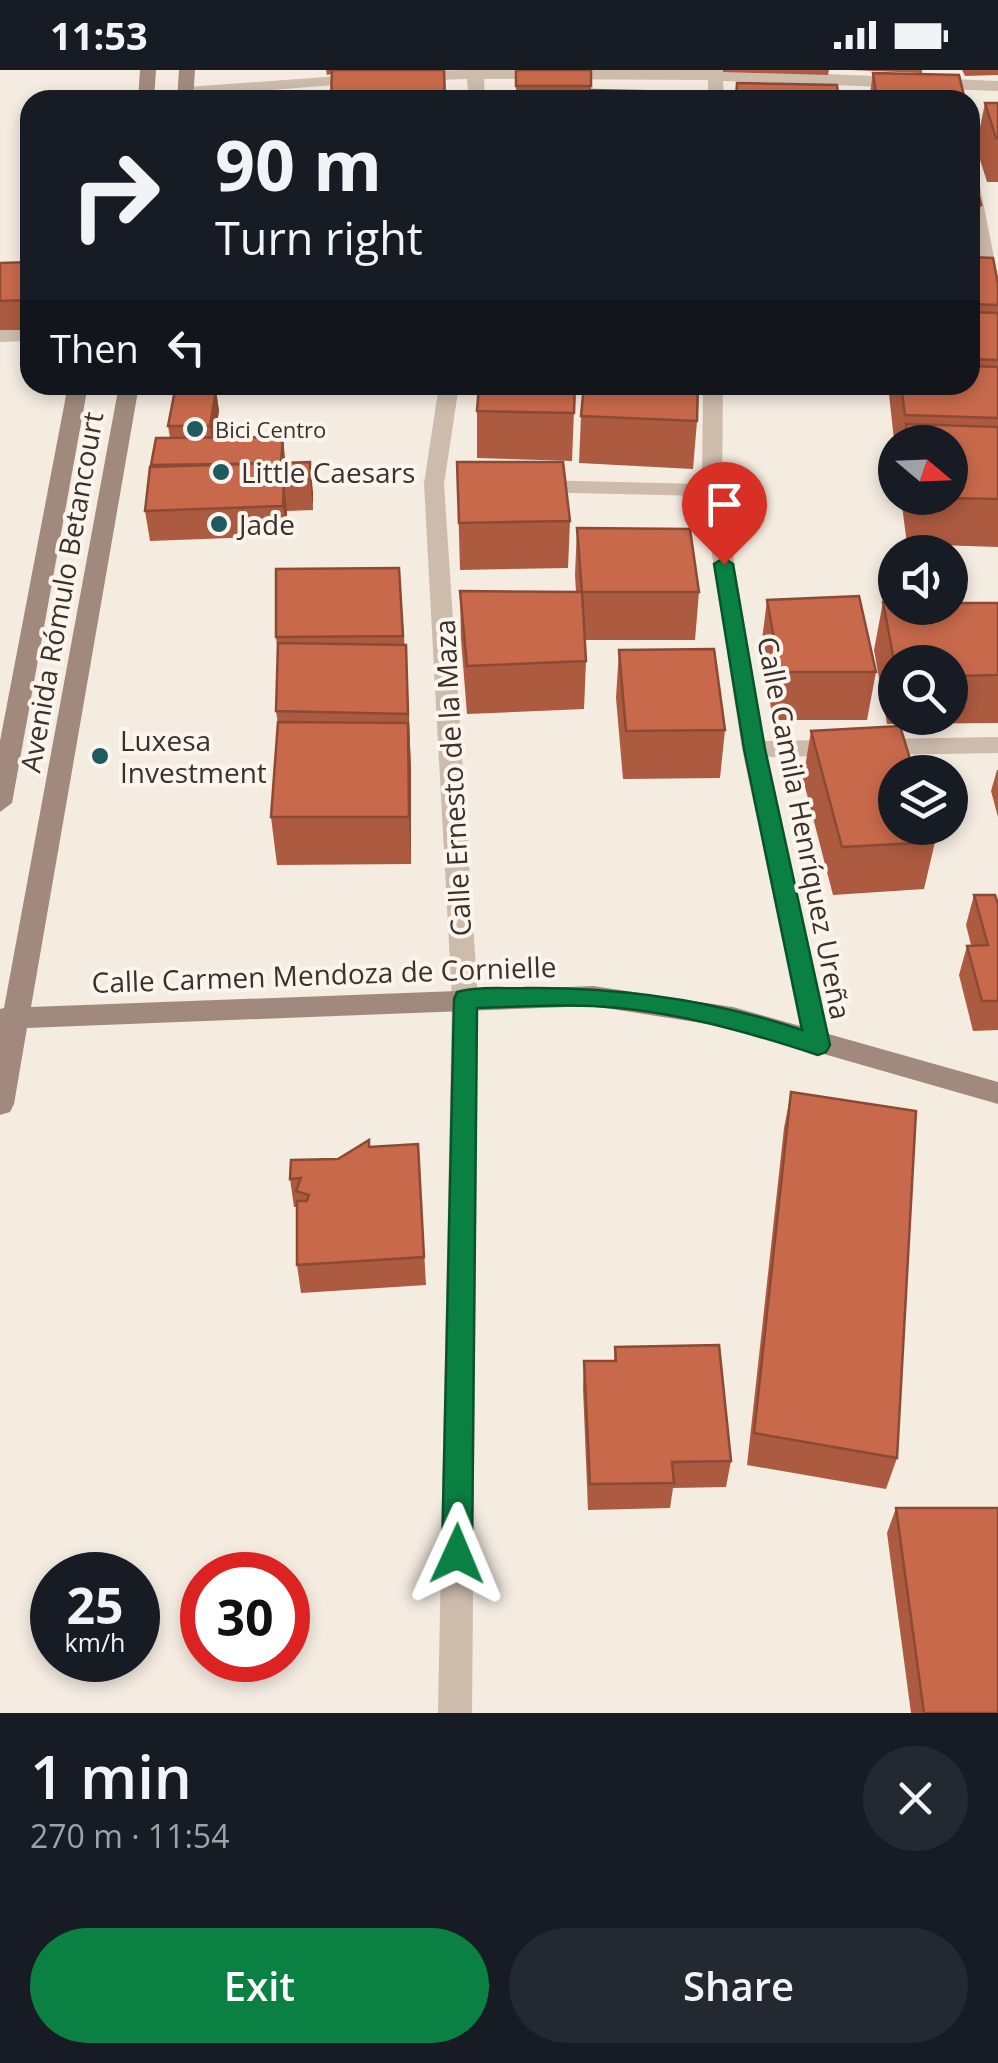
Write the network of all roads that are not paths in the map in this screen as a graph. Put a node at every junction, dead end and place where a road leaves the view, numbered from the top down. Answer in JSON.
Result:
{"nodes":[{"id":1,"x":474,"y":71,"type":"edge"},
{"id":2,"x":716,"y":72,"type":"edge"},
{"id":3,"x":398,"y":77,"type":"edge"},
{"id":4,"x":379,"y":78,"type":"edge"},
{"id":5,"x":950,"y":85,"type":"edge"},
{"id":6,"x":998,"y":86,"type":"edge"},
{"id":7,"x":250,"y":90,"type":"edge"},
{"id":8,"x":980,"y":230,"type":"edge"},
{"id":9,"x":998,"y":326,"type":"edge"},
{"id":10,"x":76,"y":395,"type":"edge"},
{"id":11,"x":126,"y":395,"type":"edge"},
{"id":12,"x":448,"y":395,"type":"edge"},
{"id":13,"x":713,"y":395,"type":"edge"},
{"id":14,"x":514,"y":486,"type":"edge"},
{"id":15,"x":712,"y":490,"type":"junction"},
{"id":16,"x":998,"y":745,"type":"edge"},
{"id":17,"x":754,"y":749,"type":"junction"},
{"id":18,"x":0,"y":803,"type":"edge"},
{"id":19,"x":466,"y":999,"type":"junction"},
{"id":20,"x":8,"y":1019,"type":"edge"},
{"id":21,"x":818,"y":1045,"type":"junction"},
{"id":22,"x":998,"y":1094,"type":"edge"},
{"id":23,"x":0,"y":1096,"type":"edge"},
{"id":24,"x":455,"y":1713,"type":"edge"}],
"edges":[{"from":1,"to":2,"type":"street"},
{"from":1,"to":3,"type":"street"},
{"from":2,"to":5,"type":"street"},
{"from":4,"to":7,"type":"street"},
{"from":5,"to":6,"type":"street"},
{"from":8,"to":9,"type":"street"},
{"from":10,"to":18,"type":"main road","name":"Avenida Rómulo Betancourt"},
{"from":11,"to":20,"type":"main road","name":"Avenida Rómulo Betancourt"},
{"from":12,"to":19,"type":"street","name":"Calle Ernesto de la Maza"},
{"from":13,"to":15,"type":"street","name":"Calle Camila Henríquez Ureña"},
{"from":14,"to":15,"type":"street"},
{"from":15,"to":17,"type":"street","name":"Calle Camila Henríquez Ureña"},
{"from":16,"to":17,"type":"street"},
{"from":17,"to":21,"type":"street","name":"Calle Camila Henríquez Ureña"},
{"from":19,"to":20,"type":"main road","name":"Calle Carmen Mendoza de Cornielle"},
{"from":19,"to":21,"type":"main road","name":"Calle Carmen Mendoza de Cornielle"},
{"from":19,"to":24,"type":"street","name":"Calle Ernesto de la Maza"},
{"from":20,"to":23,"type":"main road","name":"Avenida Rómulo Betancourt"},
{"from":21,"to":22,"type":"main road","name":"Calle Carmen Mendoza de Cornielle"}]}
